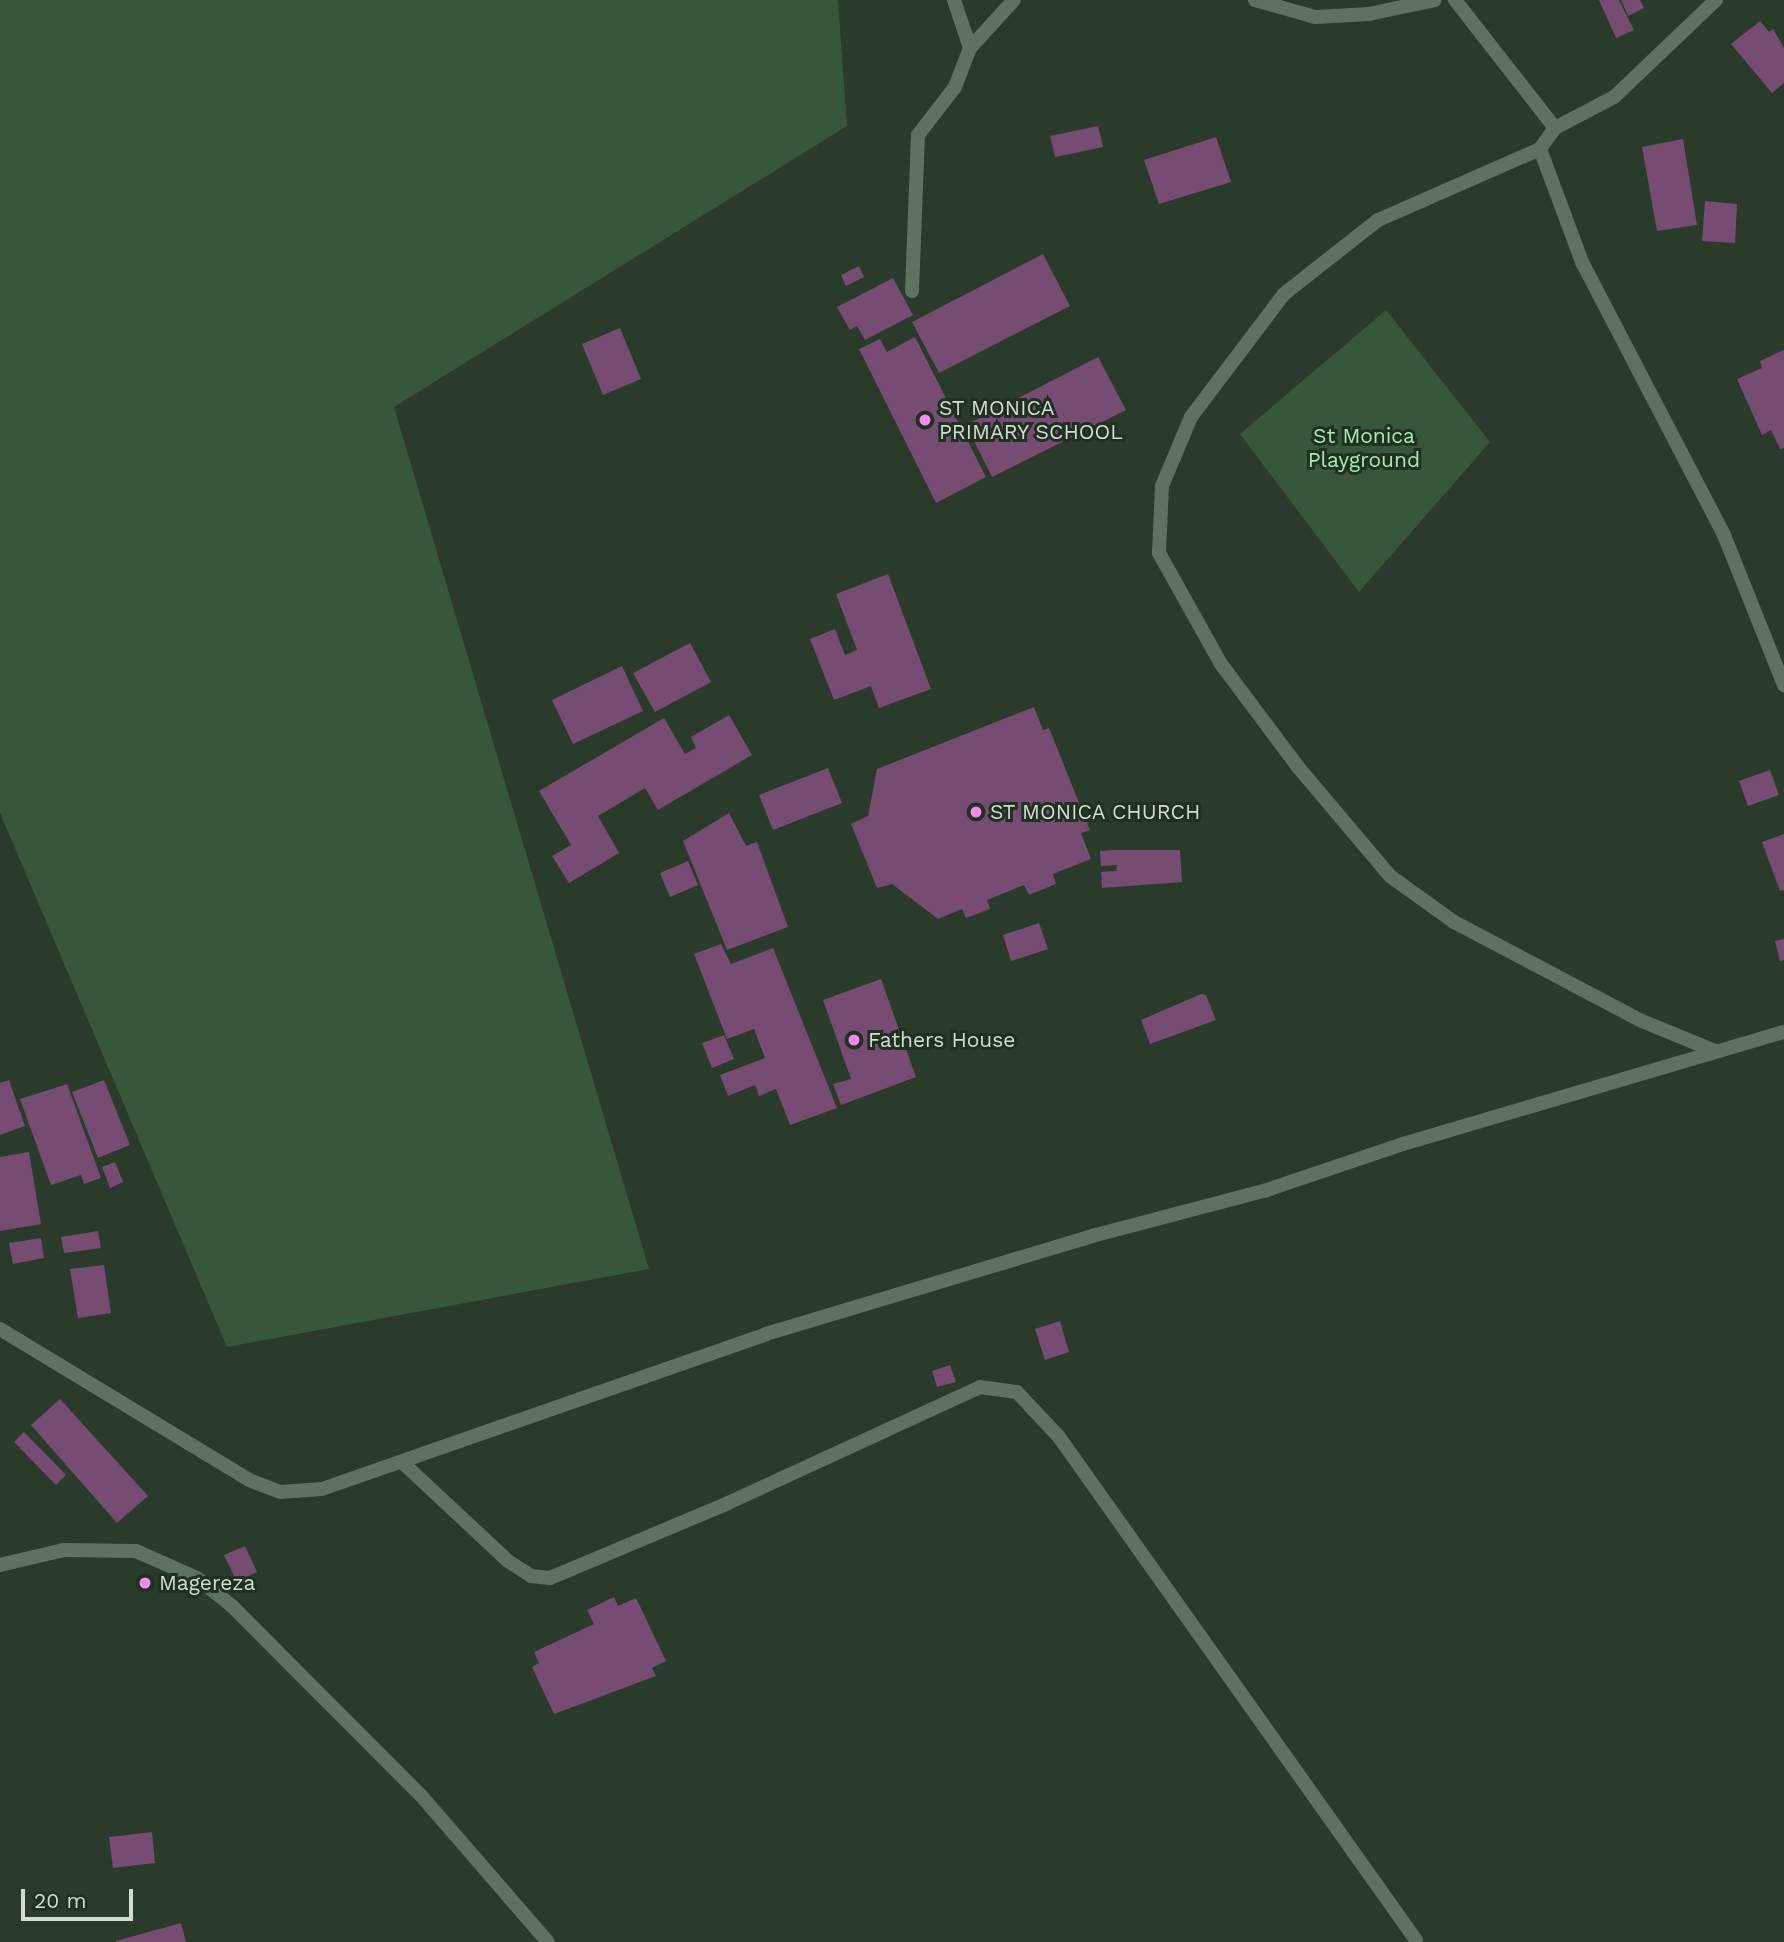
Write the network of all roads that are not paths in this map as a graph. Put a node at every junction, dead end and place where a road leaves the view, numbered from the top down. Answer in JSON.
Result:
{"nodes":[{"id":1,"x":954,"y":0,"type":"edge"},
{"id":2,"x":1014,"y":0,"type":"edge"},
{"id":3,"x":1255,"y":0,"type":"edge"},
{"id":4,"x":1435,"y":0,"type":"edge"},
{"id":5,"x":1455,"y":0,"type":"edge"},
{"id":6,"x":1716,"y":0,"type":"edge"},
{"id":7,"x":970,"y":48,"type":"junction"},
{"id":8,"x":1555,"y":128,"type":"junction"},
{"id":9,"x":1540,"y":149,"type":"junction"},
{"id":10,"x":912,"y":291,"type":"dead end"},
{"id":11,"x":1784,"y":684,"type":"edge"},
{"id":12,"x":1784,"y":1032,"type":"edge"},
{"id":13,"x":1715,"y":1051,"type":"junction"},
{"id":14,"x":0,"y":1329,"type":"edge"},
{"id":15,"x":404,"y":1464,"type":"junction"},
{"id":16,"x":0,"y":1565,"type":"edge"},
{"id":17,"x":1416,"y":1940,"type":"dead end"},
{"id":18,"x":548,"y":1942,"type":"edge"}],
"edges":[{"from":1,"to":7,"type":"street"},
{"from":2,"to":7,"type":"street"},
{"from":3,"to":4,"type":"street"},
{"from":5,"to":8,"type":"street"},
{"from":6,"to":8,"type":"street"},
{"from":7,"to":10,"type":"street"},
{"from":8,"to":9,"type":"street"},
{"from":9,"to":11,"type":"street"},
{"from":9,"to":13,"type":"street"},
{"from":12,"to":13,"type":"street"},
{"from":13,"to":15,"type":"street"},
{"from":14,"to":15,"type":"street"},
{"from":15,"to":17,"type":"street"},
{"from":16,"to":18,"type":"street"}]}
